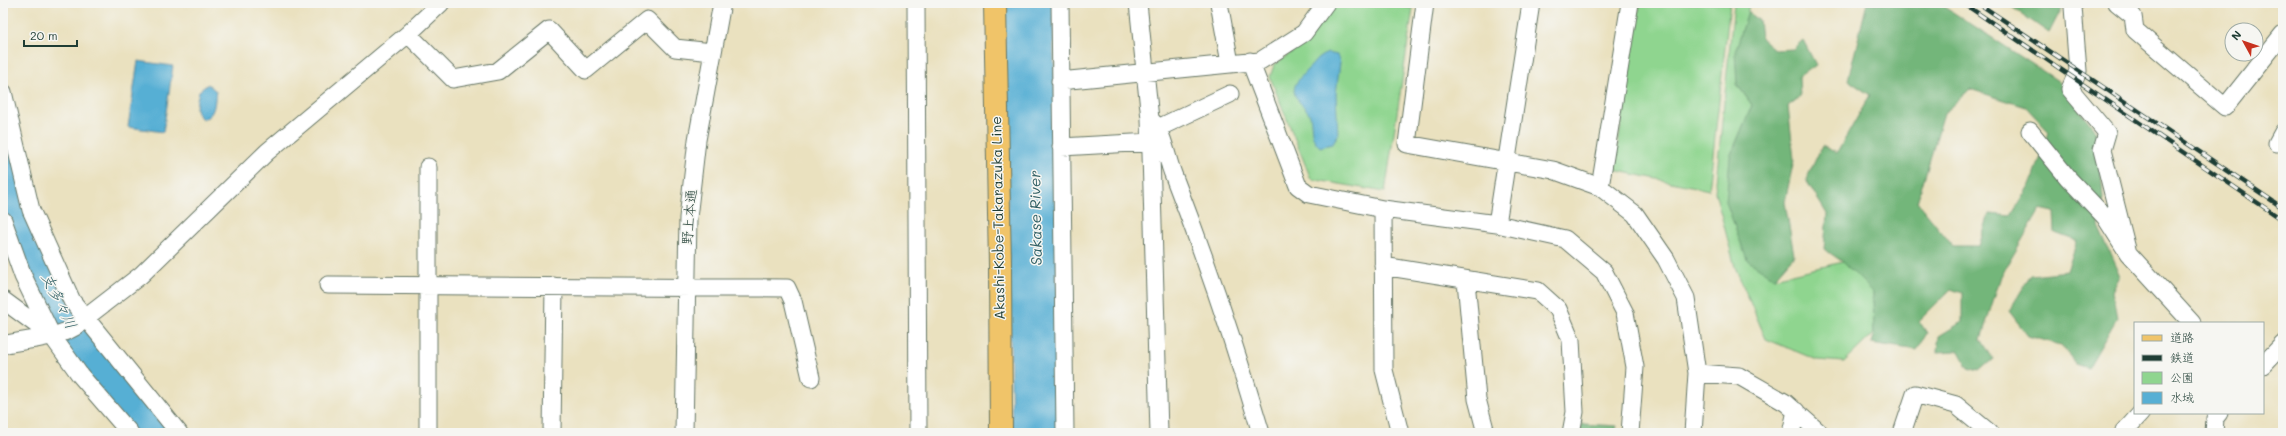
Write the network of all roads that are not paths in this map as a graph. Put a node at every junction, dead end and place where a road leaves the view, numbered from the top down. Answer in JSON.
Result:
{"nodes":[{"id":1,"x":442,"y":3,"type":"edge"},
{"id":2,"x":722,"y":3,"type":"edge"},
{"id":3,"x":916,"y":3,"type":"edge"},
{"id":4,"x":995,"y":3,"type":"edge"},
{"id":5,"x":1060,"y":3,"type":"edge"},
{"id":6,"x":1138,"y":3,"type":"edge"},
{"id":7,"x":1219,"y":3,"type":"edge"},
{"id":8,"x":1326,"y":3,"type":"edge"},
{"id":9,"x":1425,"y":3,"type":"edge"},
{"id":10,"x":1531,"y":3,"type":"edge"},
{"id":11,"x":1630,"y":3,"type":"edge"},
{"id":12,"x":2075,"y":3,"type":"edge"},
{"id":13,"x":2117,"y":3,"type":"edge"},
{"id":14,"x":408,"y":34,"type":"junction"},
{"id":15,"x":2283,"y":34,"type":"edge"},
{"id":16,"x":712,"y":52,"type":"junction"},
{"id":17,"x":1250,"y":61,"type":"junction"},
{"id":18,"x":1230,"y":64,"type":"junction"},
{"id":19,"x":1146,"y":72,"type":"junction"},
{"id":20,"x":1060,"y":81,"type":"junction"},
{"id":21,"x":3,"y":92,"type":"edge"},
{"id":22,"x":1230,"y":94,"type":"dead end"},
{"id":23,"x":1153,"y":129,"type":"junction"},
{"id":24,"x":2030,"y":131,"type":"dead end"},
{"id":25,"x":1061,"y":147,"type":"junction"},
{"id":26,"x":1506,"y":160,"type":"junction"},
{"id":27,"x":428,"y":167,"type":"dead end"},
{"id":28,"x":1600,"y":187,"type":"junction"},
{"id":29,"x":1383,"y":209,"type":"junction"},
{"id":30,"x":3,"y":220,"type":"edge"},
{"id":31,"x":1497,"y":224,"type":"junction"},
{"id":32,"x":2128,"y":253,"type":"junction"},
{"id":33,"x":1383,"y":266,"type":"junction"},
{"id":34,"x":1466,"y":281,"type":"junction"},
{"id":35,"x":328,"y":285,"type":"dead end"},
{"id":36,"x":429,"y":285,"type":"junction"},
{"id":37,"x":554,"y":286,"type":"junction"},
{"id":38,"x":686,"y":287,"type":"junction"},
{"id":39,"x":3,"y":300,"type":"edge"},
{"id":40,"x":83,"y":321,"type":"junction"},
{"id":41,"x":2191,"y":322,"type":"edge"},
{"id":42,"x":55,"y":335,"type":"junction"},
{"id":43,"x":2283,"y":344,"type":"edge"},
{"id":44,"x":3,"y":345,"type":"edge"},
{"id":45,"x":2264,"y":364,"type":"edge"},
{"id":46,"x":1698,"y":373,"type":"junction"},
{"id":47,"x":811,"y":378,"type":"dead end"},
{"id":48,"x":1796,"y":411,"type":"junction"},
{"id":49,"x":2140,"y":414,"type":"edge"},
{"id":50,"x":130,"y":433,"type":"edge"},
{"id":51,"x":179,"y":433,"type":"edge"},
{"id":52,"x":428,"y":433,"type":"edge"},
{"id":53,"x":552,"y":433,"type":"edge"},
{"id":54,"x":684,"y":433,"type":"edge"},
{"id":55,"x":918,"y":433,"type":"edge"},
{"id":56,"x":1001,"y":433,"type":"edge"},
{"id":57,"x":1065,"y":433,"type":"edge"},
{"id":58,"x":1159,"y":433,"type":"edge"},
{"id":59,"x":1261,"y":433,"type":"edge"},
{"id":60,"x":1400,"y":433,"type":"edge"},
{"id":61,"x":1486,"y":433,"type":"edge"},
{"id":62,"x":1571,"y":433,"type":"edge"},
{"id":63,"x":1630,"y":433,"type":"edge"},
{"id":64,"x":1693,"y":433,"type":"edge"},
{"id":65,"x":1791,"y":433,"type":"edge"},
{"id":66,"x":1820,"y":433,"type":"edge"},
{"id":67,"x":1902,"y":433,"type":"edge"},
{"id":68,"x":1990,"y":433,"type":"edge"},
{"id":69,"x":2123,"y":433,"type":"edge"}],
"edges":[{"from":1,"to":14,"type":"street"},
{"from":2,"to":16,"type":"street","name":"野上本通"},
{"from":3,"to":55,"type":"street"},
{"from":4,"to":56,"type":"main road","name":"Akashi-Kobe-Takarazuka Line"},
{"from":5,"to":20,"type":"street"},
{"from":6,"to":19,"type":"street"},
{"from":7,"to":18,"type":"street"},
{"from":8,"to":17,"type":"street"},
{"from":9,"to":26,"type":"street"},
{"from":10,"to":26,"type":"street"},
{"from":11,"to":28,"type":"street"},
{"from":12,"to":32,"type":"street"},
{"from":13,"to":15,"type":"street"},
{"from":14,"to":16,"type":"street"},
{"from":14,"to":40,"type":"street"},
{"from":16,"to":38,"type":"street","name":"野上本通"},
{"from":17,"to":18,"type":"street"},
{"from":17,"to":29,"type":"street"},
{"from":18,"to":19,"type":"street"},
{"from":19,"to":20,"type":"street"},
{"from":19,"to":23,"type":"street"},
{"from":20,"to":25,"type":"street"},
{"from":21,"to":40,"type":"street"},
{"from":22,"to":23,"type":"street"},
{"from":23,"to":25,"type":"street"},
{"from":23,"to":58,"type":"street"},
{"from":23,"to":59,"type":"street"},
{"from":24,"to":32,"type":"street"},
{"from":25,"to":57,"type":"street"},
{"from":26,"to":28,"type":"street"},
{"from":26,"to":31,"type":"street"},
{"from":27,"to":36,"type":"street"},
{"from":28,"to":46,"type":"street"},
{"from":29,"to":31,"type":"street"},
{"from":29,"to":33,"type":"street"},
{"from":30,"to":42,"type":"street"},
{"from":31,"to":63,"type":"street"},
{"from":32,"to":41,"type":"street"},
{"from":33,"to":34,"type":"street"},
{"from":33,"to":60,"type":"street"},
{"from":34,"to":61,"type":"street"},
{"from":34,"to":62,"type":"street"},
{"from":35,"to":36,"type":"street"},
{"from":36,"to":37,"type":"street"},
{"from":36,"to":52,"type":"street"},
{"from":37,"to":38,"type":"street"},
{"from":37,"to":53,"type":"street"},
{"from":38,"to":47,"type":"street"},
{"from":38,"to":54,"type":"street","name":"野上本通"},
{"from":39,"to":42,"type":"street"},
{"from":40,"to":42,"type":"street"},
{"from":40,"to":51,"type":"street"},
{"from":42,"to":44,"type":"street"},
{"from":42,"to":50,"type":"street"},
{"from":43,"to":45,"type":"street"},
{"from":46,"to":48,"type":"street"},
{"from":46,"to":64,"type":"street"},
{"from":48,"to":65,"type":"street"},
{"from":48,"to":66,"type":"street"},
{"from":49,"to":69,"type":"street"},
{"from":67,"to":68,"type":"street"}]}
